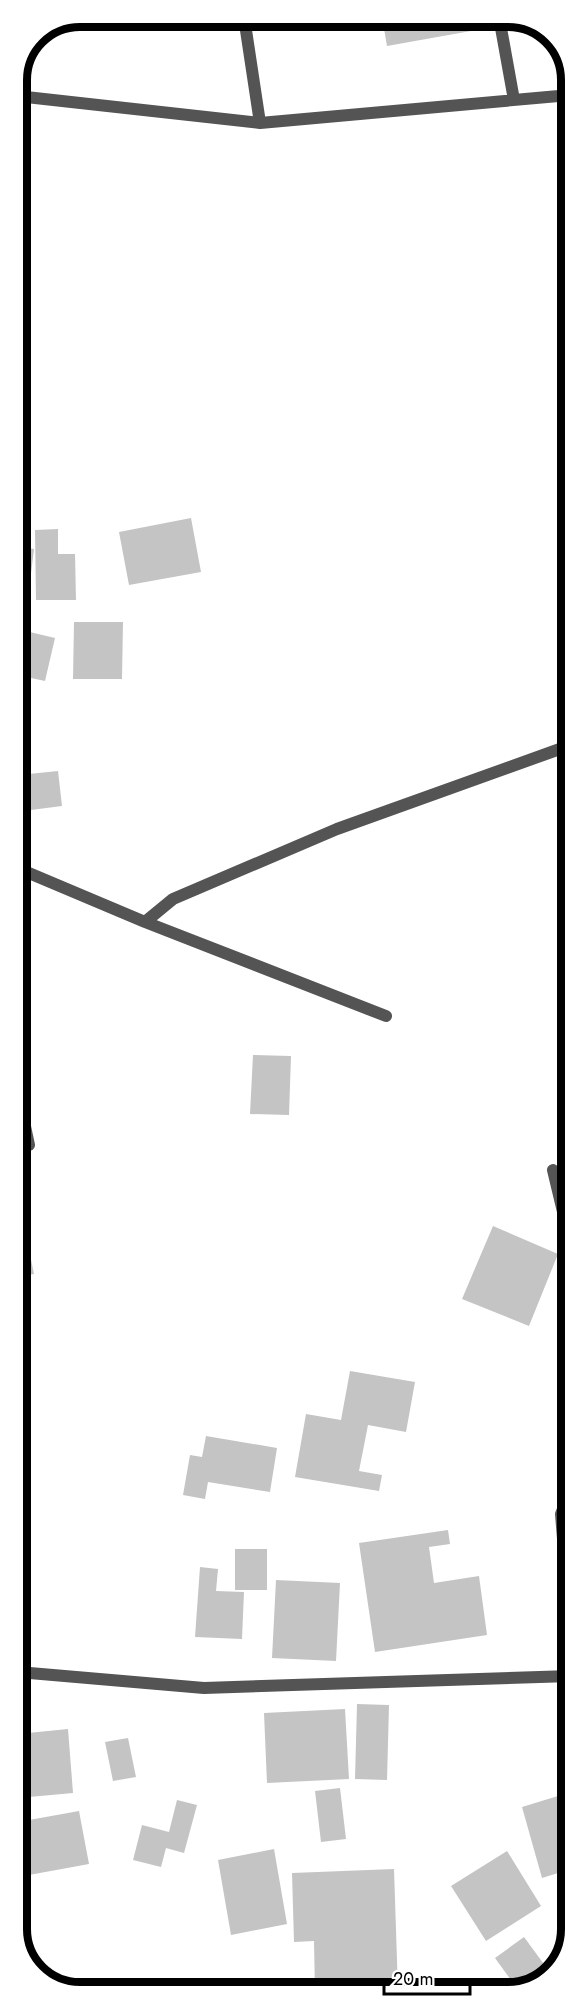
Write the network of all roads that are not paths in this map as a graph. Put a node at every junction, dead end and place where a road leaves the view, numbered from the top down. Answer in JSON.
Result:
{"nodes":[{"id":1,"x":246,"y":27,"type":"edge"},
{"id":2,"x":501,"y":27,"type":"edge"},
{"id":3,"x":27,"y":96,"type":"edge"},
{"id":4,"x":561,"y":96,"type":"edge"},
{"id":5,"x":514,"y":100,"type":"junction"},
{"id":6,"x":260,"y":123,"type":"junction"},
{"id":7,"x":561,"y":749,"type":"edge"},
{"id":8,"x":27,"y":872,"type":"edge"},
{"id":9,"x":145,"y":922,"type":"junction"},
{"id":10,"x":386,"y":1016,"type":"dead end"},
{"id":11,"x":27,"y":1136,"type":"edge"},
{"id":12,"x":29,"y":1145,"type":"dead end"},
{"id":13,"x":552,"y":1170,"type":"dead end"},
{"id":14,"x":561,"y":1206,"type":"edge"},
{"id":15,"x":27,"y":1673,"type":"edge"},
{"id":16,"x":561,"y":1676,"type":"edge"}],
"edges":[{"from":1,"to":6,"type":"street"},
{"from":2,"to":5,"type":"street"},
{"from":3,"to":6,"type":"street"},
{"from":4,"to":5,"type":"street"},
{"from":5,"to":6,"type":"street"},
{"from":7,"to":9,"type":"street"},
{"from":8,"to":9,"type":"street"},
{"from":9,"to":10,"type":"street"},
{"from":11,"to":12,"type":"street"},
{"from":13,"to":14,"type":"street"},
{"from":15,"to":16,"type":"street"}]}
